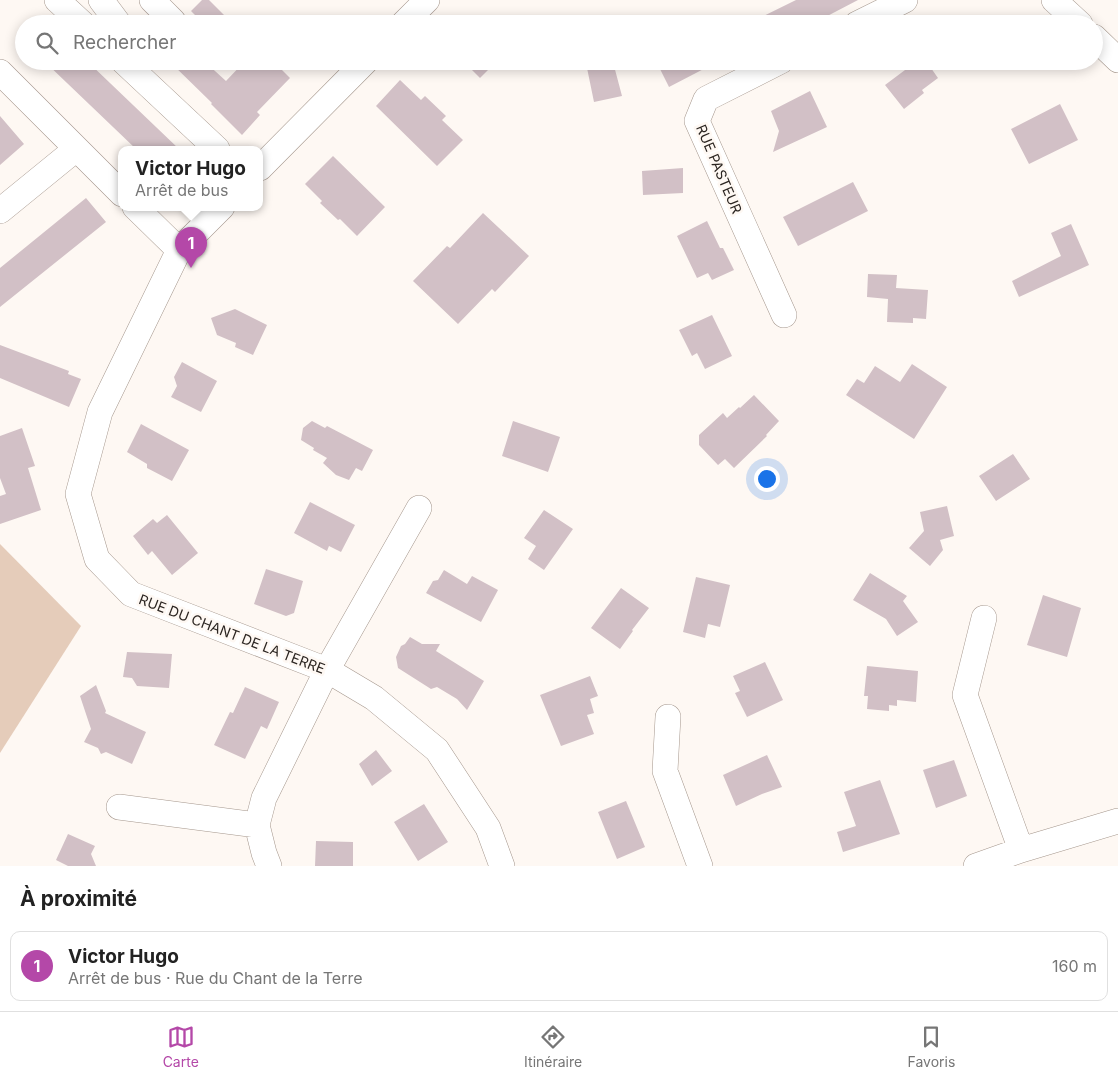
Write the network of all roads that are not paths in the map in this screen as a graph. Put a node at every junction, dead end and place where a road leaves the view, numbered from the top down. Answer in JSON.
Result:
{"nodes":[{"id":1,"x":57,"y":0,"type":"edge"},
{"id":2,"x":101,"y":0,"type":"edge"},
{"id":3,"x":152,"y":0,"type":"edge"},
{"id":4,"x":427,"y":0,"type":"edge"},
{"id":5,"x":905,"y":0,"type":"edge"},
{"id":6,"x":1054,"y":0,"type":"edge"},
{"id":7,"x":73,"y":15,"type":"edge"},
{"id":8,"x":112,"y":15,"type":"edge"},
{"id":9,"x":167,"y":15,"type":"edge"},
{"id":10,"x":412,"y":15,"type":"edge"},
{"id":11,"x":875,"y":15,"type":"edge"},
{"id":12,"x":1070,"y":15,"type":"edge"},
{"id":13,"x":1103,"y":46,"type":"edge"},
{"id":14,"x":1118,"y":60,"type":"edge"},
{"id":15,"x":133,"y":70,"type":"edge"},
{"id":16,"x":357,"y":70,"type":"edge"},
{"id":17,"x":763,"y":70,"type":"edge"},
{"id":18,"x":0,"y":72,"type":"edge"},
{"id":19,"x":214,"y":146,"type":"edge"},
{"id":20,"x":76,"y":149,"type":"junction"},
{"id":21,"x":263,"y":165,"type":"edge"},
{"id":22,"x":118,"y":190,"type":"edge"},
{"id":23,"x":0,"y":211,"type":"edge"},
{"id":24,"x":139,"y":211,"type":"edge"},
{"id":25,"x":218,"y":211,"type":"edge"},
{"id":26,"x":179,"y":250,"type":"junction"},
{"id":27,"x":784,"y":315,"type":"dead end"},
{"id":28,"x":419,"y":508,"type":"dead end"},
{"id":29,"x":984,"y":618,"type":"dead end"},
{"id":30,"x":327,"y":670,"type":"junction"},
{"id":31,"x":668,"y":717,"type":"dead end"},
{"id":32,"x":119,"y":807,"type":"dead end"},
{"id":33,"x":1118,"y":821,"type":"edge"},
{"id":34,"x":257,"y":825,"type":"junction"},
{"id":35,"x":1021,"y":850,"type":"junction"},
{"id":36,"x":269,"y":866,"type":"edge"},
{"id":37,"x":502,"y":866,"type":"edge"},
{"id":38,"x":700,"y":866,"type":"edge"},
{"id":39,"x":976,"y":866,"type":"edge"}],
"edges":[{"from":1,"to":7,"type":"street"},
{"from":2,"to":8,"type":"street"},
{"from":3,"to":9,"type":"street"},
{"from":4,"to":10,"type":"street"},
{"from":5,"to":11,"type":"street"},
{"from":6,"to":12,"type":"street"},
{"from":13,"to":14,"type":"street"},
{"from":15,"to":19,"type":"street"},
{"from":16,"to":21,"type":"street"},
{"from":17,"to":27,"type":"street","name":"RUE PASTEUR"},
{"from":18,"to":20,"type":"street"},
{"from":20,"to":22,"type":"street"},
{"from":20,"to":23,"type":"street"},
{"from":24,"to":26,"type":"street"},
{"from":25,"to":26,"type":"street","name":"RUE DU CHANT DE LA TERRE"},
{"from":26,"to":30,"type":"street","name":"RUE DU CHANT DE LA TERRE"},
{"from":28,"to":30,"type":"street"},
{"from":29,"to":35,"type":"street"},
{"from":30,"to":34,"type":"street"},
{"from":30,"to":37,"type":"street","name":"RUE DU CHANT DE LA TERRE"},
{"from":31,"to":38,"type":"street"},
{"from":32,"to":34,"type":"street"},
{"from":33,"to":35,"type":"street"},
{"from":34,"to":36,"type":"street"},
{"from":35,"to":39,"type":"street"}]}
